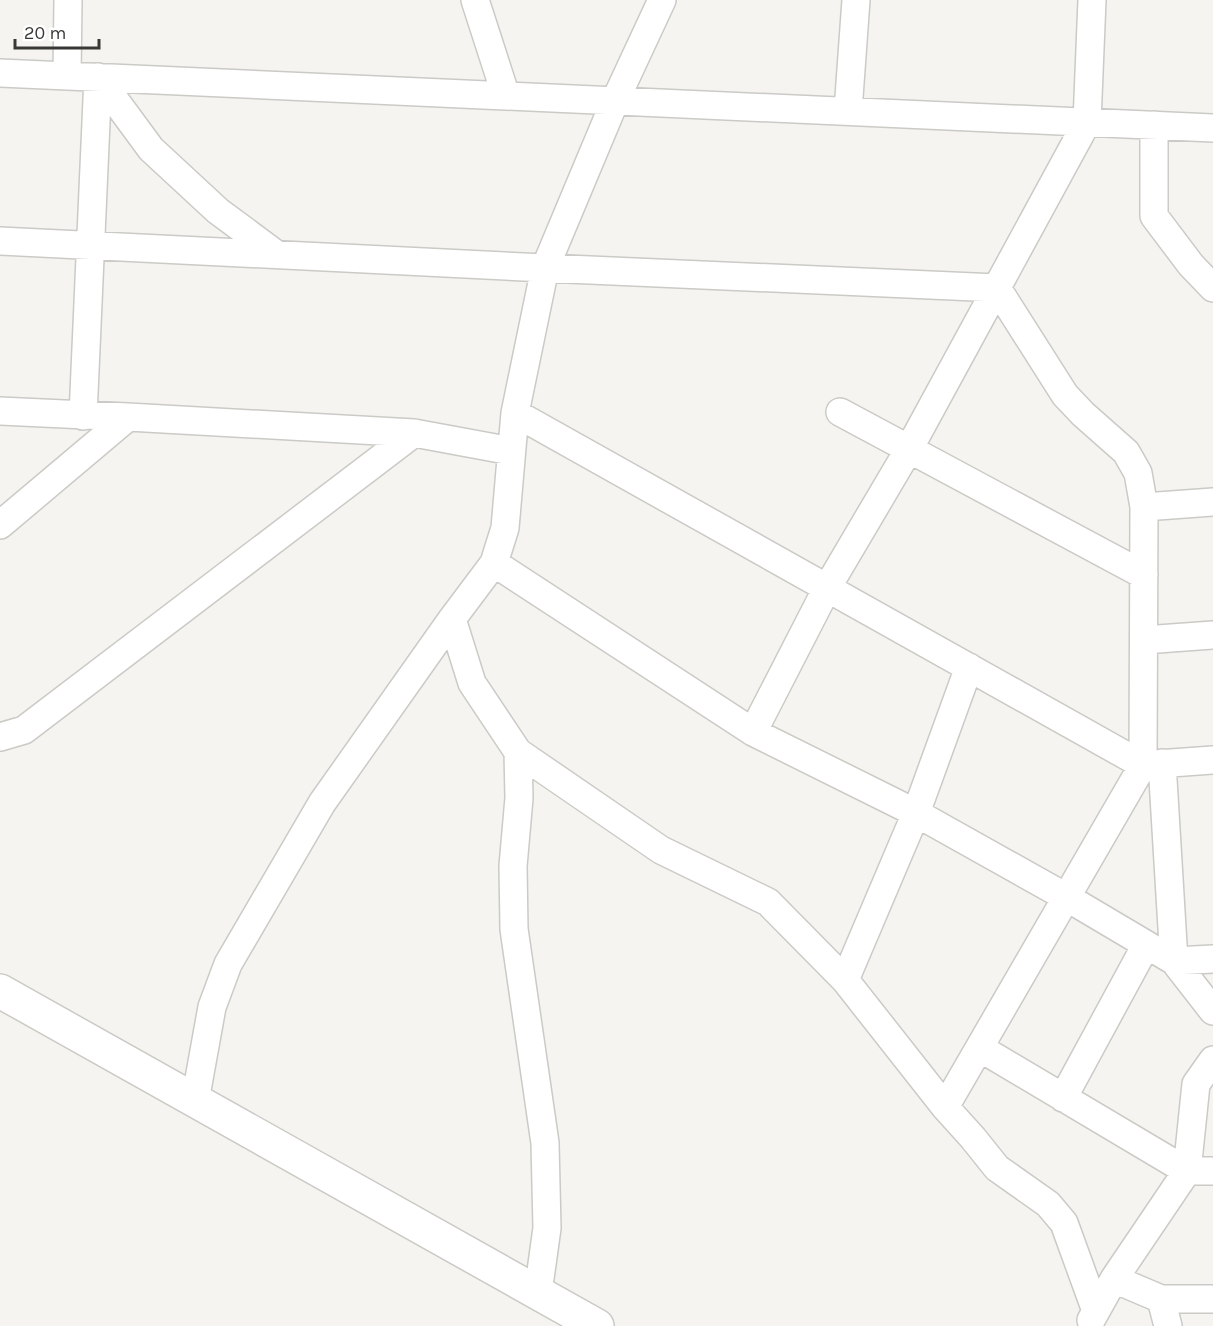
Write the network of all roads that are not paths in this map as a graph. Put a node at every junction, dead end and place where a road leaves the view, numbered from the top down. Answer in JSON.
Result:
{"nodes":[{"id":1,"x":68,"y":0,"type":"edge"},
{"id":2,"x":475,"y":0,"type":"edge"},
{"id":3,"x":662,"y":0,"type":"edge"},
{"id":4,"x":856,"y":0,"type":"edge"},
{"id":5,"x":1092,"y":0,"type":"edge"},
{"id":6,"x":0,"y":73,"type":"edge"},
{"id":7,"x":67,"y":76,"type":"junction"},
{"id":8,"x":98,"y":77,"type":"junction"},
{"id":9,"x":506,"y":96,"type":"junction"},
{"id":10,"x":615,"y":101,"type":"junction"},
{"id":11,"x":848,"y":111,"type":"junction"},
{"id":12,"x":1087,"y":122,"type":"junction"},
{"id":13,"x":1154,"y":125,"type":"junction"},
{"id":14,"x":1213,"y":128,"type":"edge"},
{"id":15,"x":0,"y":241,"type":"edge"},
{"id":16,"x":91,"y":246,"type":"junction"},
{"id":17,"x":276,"y":254,"type":"junction"},
{"id":18,"x":545,"y":268,"type":"junction"},
{"id":19,"x":997,"y":288,"type":"junction"},
{"id":20,"x":1213,"y":288,"type":"edge"},
{"id":21,"x":0,"y":411,"type":"edge"},
{"id":22,"x":840,"y":412,"type":"dead end"},
{"id":23,"x":515,"y":413,"type":"junction"},
{"id":24,"x":83,"y":416,"type":"junction"},
{"id":25,"x":128,"y":417,"type":"junction"},
{"id":26,"x":414,"y":433,"type":"junction"},
{"id":27,"x":909,"y":449,"type":"junction"},
{"id":28,"x":511,"y":452,"type":"junction"},
{"id":29,"x":1213,"y":502,"type":"edge"},
{"id":30,"x":1144,"y":507,"type":"junction"},
{"id":31,"x":0,"y":525,"type":"edge"},
{"id":32,"x":494,"y":563,"type":"junction"},
{"id":33,"x":1144,"y":574,"type":"junction"},
{"id":34,"x":827,"y":588,"type":"junction"},
{"id":35,"x":452,"y":619,"type":"junction"},
{"id":36,"x":1213,"y":635,"type":"edge"},
{"id":37,"x":1144,"y":640,"type":"junction"},
{"id":38,"x":969,"y":668,"type":"junction"},
{"id":39,"x":753,"y":732,"type":"junction"},
{"id":40,"x":0,"y":737,"type":"edge"},
{"id":41,"x":518,"y":752,"type":"junction"},
{"id":42,"x":1213,"y":760,"type":"edge"},
{"id":43,"x":1152,"y":764,"type":"junction"},
{"id":44,"x":916,"y":813,"type":"junction"},
{"id":45,"x":1066,"y":897,"type":"junction"},
{"id":46,"x":1146,"y":945,"type":"junction"},
{"id":47,"x":1213,"y":959,"type":"edge"},
{"id":48,"x":1174,"y":962,"type":"junction"},
{"id":49,"x":845,"y":980,"type":"junction"},
{"id":50,"x":0,"y":992,"type":"edge"},
{"id":51,"x":1213,"y":1011,"type":"edge"},
{"id":52,"x":980,"y":1048,"type":"junction"},
{"id":53,"x":1213,"y":1060,"type":"edge"},
{"id":54,"x":1063,"y":1098,"type":"junction"},
{"id":55,"x":195,"y":1101,"type":"junction"},
{"id":56,"x":945,"y":1107,"type":"junction"},
{"id":57,"x":1186,"y":1171,"type":"junction"},
{"id":58,"x":1213,"y":1171,"type":"edge"},
{"id":59,"x":1114,"y":1279,"type":"junction"},
{"id":60,"x":538,"y":1293,"type":"junction"},
{"id":61,"x":1161,"y":1299,"type":"junction"},
{"id":62,"x":1213,"y":1299,"type":"edge"},
{"id":63,"x":1092,"y":1319,"type":"edge"},
{"id":64,"x":597,"y":1326,"type":"edge"},
{"id":65,"x":1168,"y":1326,"type":"edge"}],
"edges":[{"from":1,"to":7,"type":"street"},
{"from":2,"to":9,"type":"street"},
{"from":3,"to":10,"type":"street"},
{"from":4,"to":11,"type":"street"},
{"from":5,"to":12,"type":"street"},
{"from":6,"to":7,"type":"street"},
{"from":7,"to":8,"type":"street"},
{"from":8,"to":9,"type":"street"},
{"from":8,"to":16,"type":"street"},
{"from":8,"to":17,"type":"street"},
{"from":9,"to":10,"type":"street"},
{"from":10,"to":11,"type":"street"},
{"from":10,"to":18,"type":"street"},
{"from":11,"to":12,"type":"street"},
{"from":12,"to":13,"type":"street"},
{"from":12,"to":19,"type":"street"},
{"from":13,"to":14,"type":"street"},
{"from":13,"to":20,"type":"street"},
{"from":15,"to":16,"type":"street"},
{"from":16,"to":17,"type":"street"},
{"from":16,"to":24,"type":"street"},
{"from":17,"to":18,"type":"street"},
{"from":18,"to":19,"type":"street"},
{"from":18,"to":23,"type":"street"},
{"from":19,"to":27,"type":"street"},
{"from":19,"to":30,"type":"street"},
{"from":21,"to":24,"type":"street"},
{"from":22,"to":27,"type":"street"},
{"from":23,"to":28,"type":"street"},
{"from":23,"to":34,"type":"street"},
{"from":24,"to":25,"type":"street"},
{"from":25,"to":26,"type":"street"},
{"from":25,"to":31,"type":"street"},
{"from":26,"to":28,"type":"street"},
{"from":26,"to":40,"type":"street"},
{"from":27,"to":33,"type":"street"},
{"from":27,"to":34,"type":"street"},
{"from":28,"to":32,"type":"street"},
{"from":29,"to":30,"type":"street"},
{"from":30,"to":33,"type":"street"},
{"from":32,"to":35,"type":"street"},
{"from":32,"to":39,"type":"street"},
{"from":33,"to":37,"type":"street"},
{"from":34,"to":38,"type":"street"},
{"from":34,"to":39,"type":"street"},
{"from":35,"to":41,"type":"street"},
{"from":35,"to":55,"type":"street"},
{"from":36,"to":37,"type":"street"},
{"from":37,"to":43,"type":"street"},
{"from":38,"to":43,"type":"street"},
{"from":38,"to":44,"type":"street"},
{"from":39,"to":44,"type":"street"},
{"from":41,"to":49,"type":"street"},
{"from":41,"to":60,"type":"street"},
{"from":42,"to":43,"type":"street"},
{"from":43,"to":45,"type":"street"},
{"from":43,"to":48,"type":"street"},
{"from":44,"to":45,"type":"street"},
{"from":44,"to":49,"type":"street"},
{"from":45,"to":46,"type":"street"},
{"from":45,"to":52,"type":"street"},
{"from":46,"to":48,"type":"street"},
{"from":46,"to":54,"type":"street"},
{"from":47,"to":48,"type":"street"},
{"from":48,"to":51,"type":"street"},
{"from":49,"to":56,"type":"street"},
{"from":50,"to":55,"type":"street"},
{"from":52,"to":54,"type":"street"},
{"from":52,"to":56,"type":"street"},
{"from":53,"to":57,"type":"street"},
{"from":54,"to":57,"type":"street"},
{"from":55,"to":60,"type":"street"},
{"from":56,"to":63,"type":"street"},
{"from":57,"to":58,"type":"street"},
{"from":57,"to":59,"type":"street"},
{"from":59,"to":61,"type":"street"},
{"from":59,"to":63,"type":"street"},
{"from":60,"to":64,"type":"street"},
{"from":61,"to":62,"type":"street"},
{"from":61,"to":65,"type":"street"}]}
